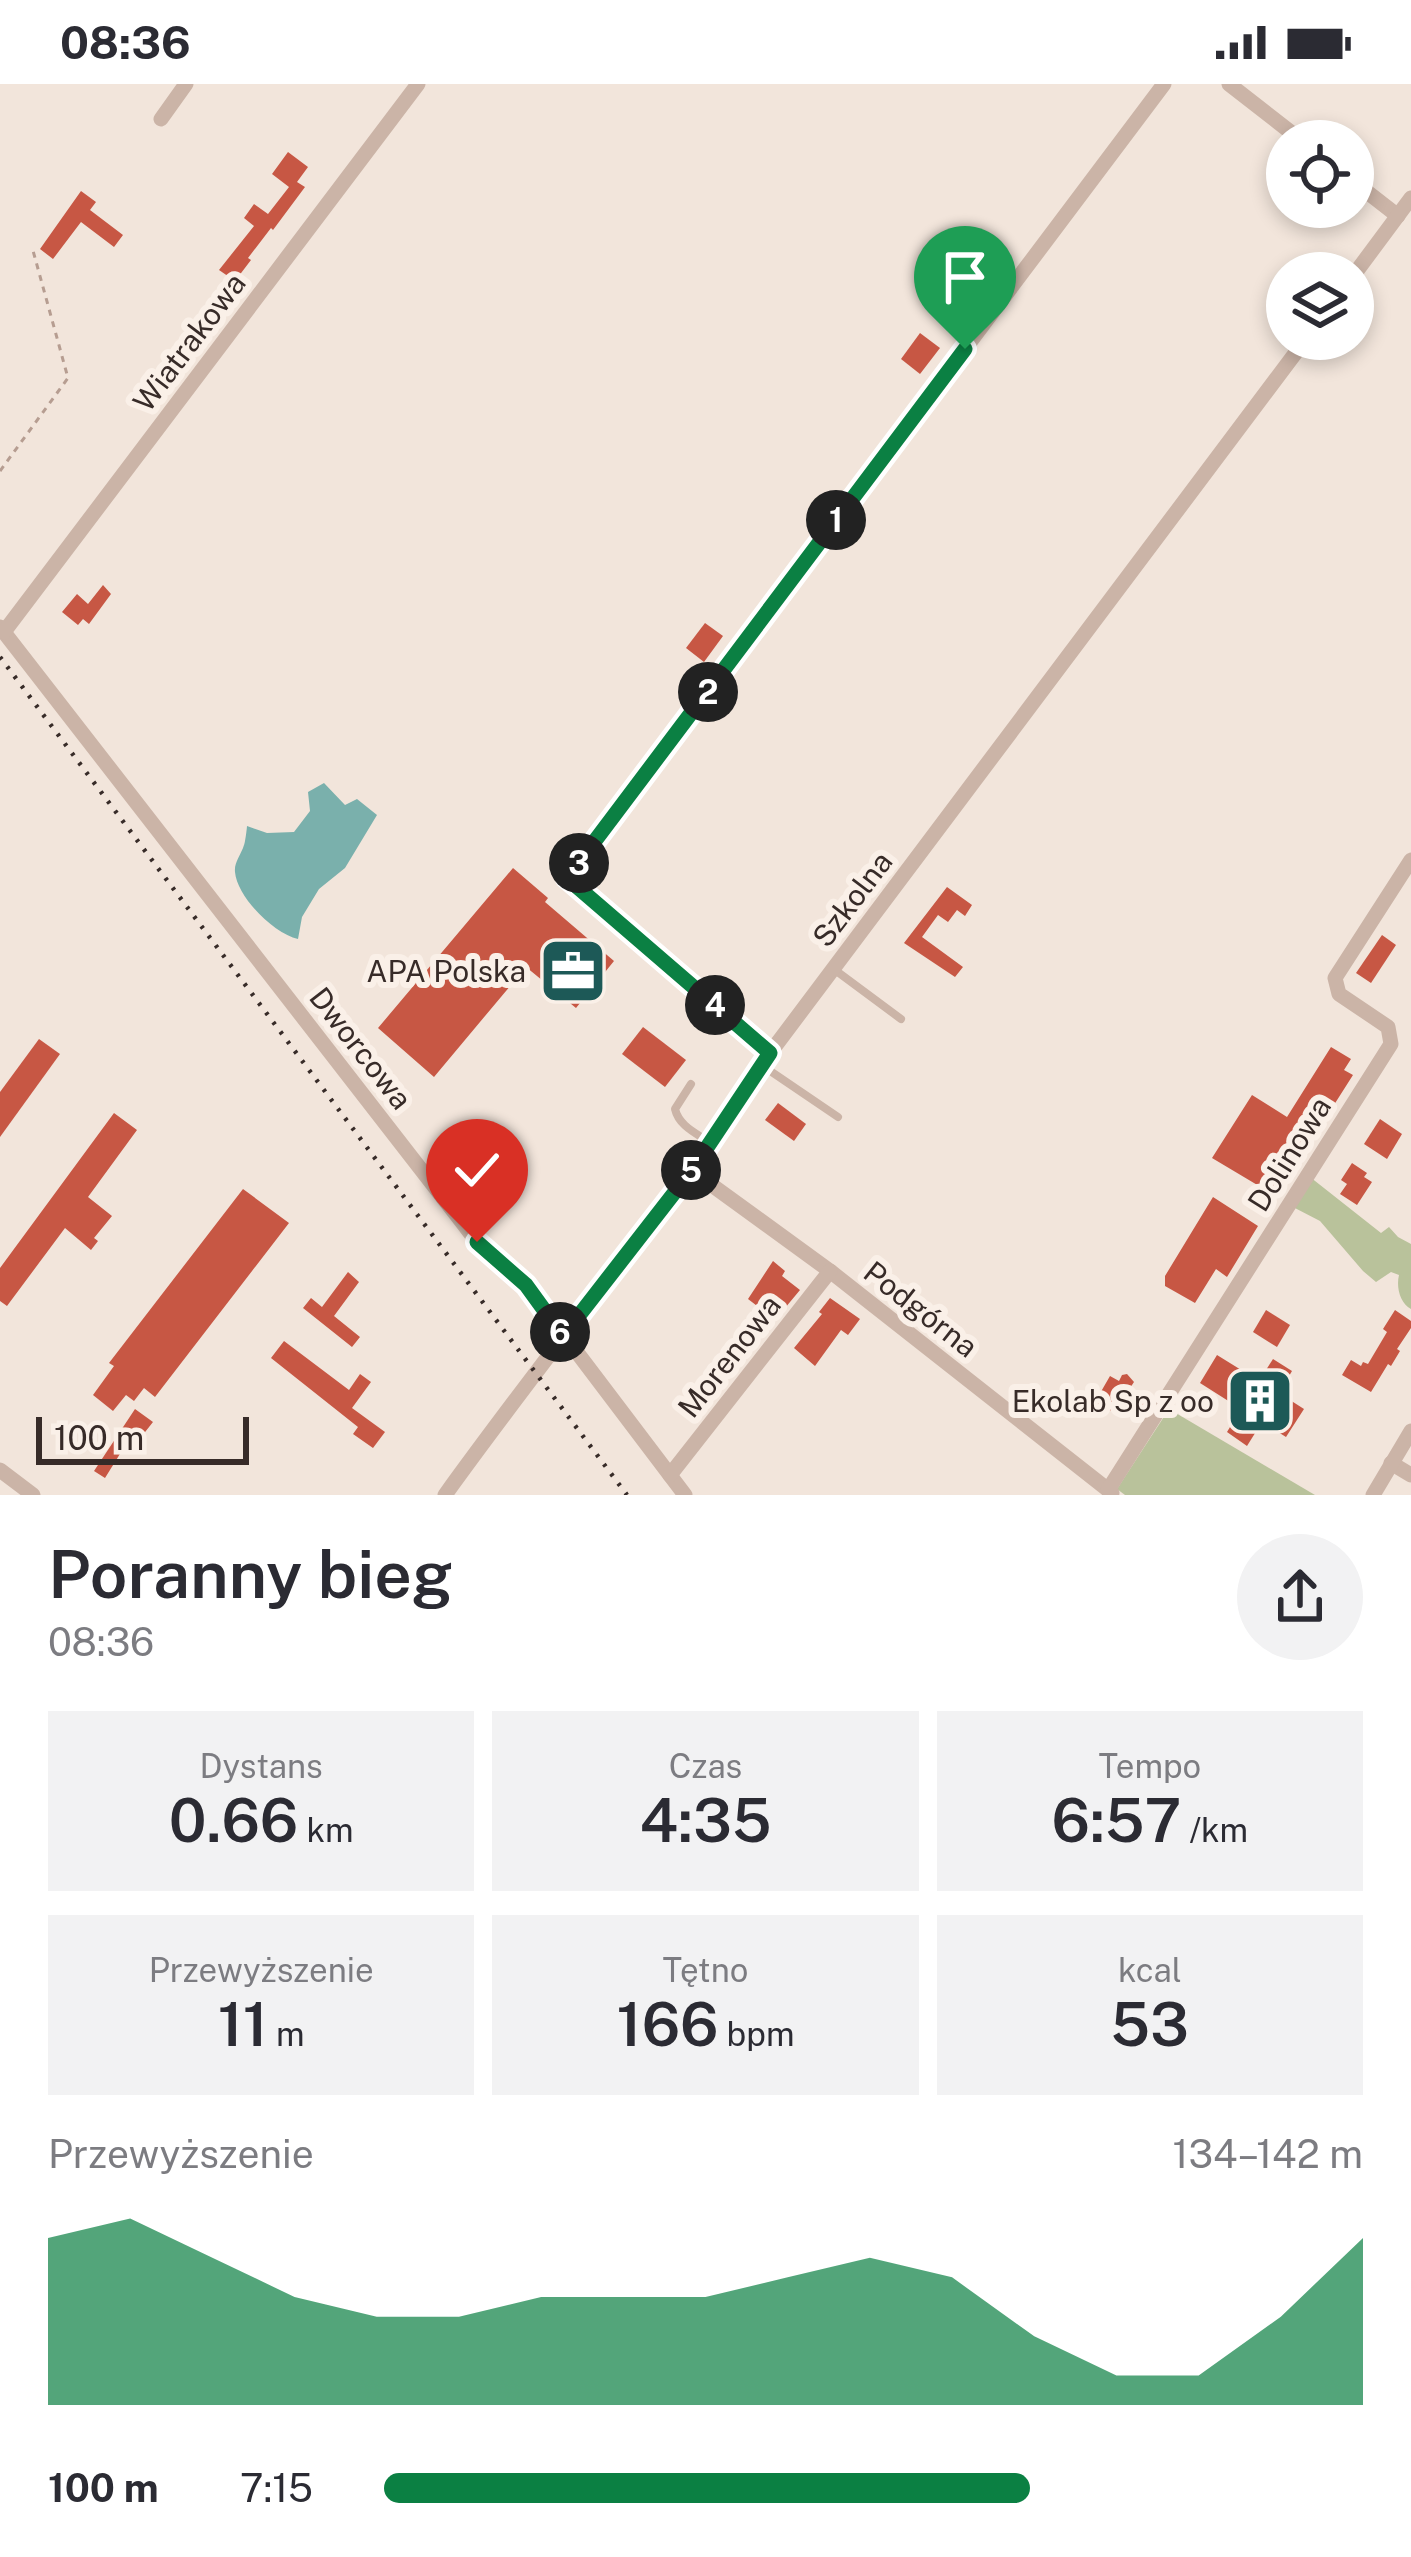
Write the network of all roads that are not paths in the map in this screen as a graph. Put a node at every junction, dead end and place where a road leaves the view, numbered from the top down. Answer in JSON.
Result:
{"nodes":[{"id":1,"x":186,"y":84,"type":"edge"},
{"id":2,"x":418,"y":84,"type":"edge"},
{"id":3,"x":1164,"y":84,"type":"edge"},
{"id":4,"x":1228,"y":84,"type":"edge"},
{"id":5,"x":161,"y":119,"type":"dead end"},
{"id":6,"x":1274,"y":120,"type":"edge"},
{"id":7,"x":1374,"y":197,"type":"edge"},
{"id":8,"x":1411,"y":198,"type":"edge"},
{"id":9,"x":1398,"y":216,"type":"junction"},
{"id":10,"x":1371,"y":252,"type":"edge"},
{"id":11,"x":1290,"y":360,"type":"edge"},
{"id":12,"x":2,"y":629,"type":"edge"},
{"id":13,"x":1411,"y":860,"type":"edge"},
{"id":14,"x":833,"y":969,"type":"junction"},
{"id":15,"x":901,"y":1019,"type":"dead end"},
{"id":16,"x":766,"y":1059,"type":"junction"},
{"id":17,"x":691,"y":1084,"type":"dead end"},
{"id":18,"x":838,"y":1117,"type":"dead end"},
{"id":19,"x":711,"y":1143,"type":"junction"},
{"id":20,"x":692,"y":1170,"type":"junction"},
{"id":21,"x":830,"y":1271,"type":"junction"},
{"id":22,"x":563,"y":1336,"type":"junction"},
{"id":23,"x":1411,"y":1431,"type":"edge"},
{"id":24,"x":1391,"y":1462,"type":"junction"},
{"id":25,"x":0,"y":1470,"type":"edge"},
{"id":26,"x":670,"y":1475,"type":"junction"},
{"id":27,"x":1411,"y":1475,"type":"edge"},
{"id":28,"x":1111,"y":1492,"type":"edge"},
{"id":29,"x":32,"y":1495,"type":"edge"},
{"id":30,"x":445,"y":1495,"type":"edge"},
{"id":31,"x":686,"y":1495,"type":"edge"},
{"id":32,"x":1373,"y":1495,"type":"edge"}],
"edges":[{"from":1,"to":5,"type":"street"},
{"from":2,"to":12,"type":"street","name":"Wiatrakowa"},
{"from":3,"to":16,"type":"street"},
{"from":4,"to":6,"type":"street"},
{"from":7,"to":9,"type":"street"},
{"from":8,"to":9,"type":"street"},
{"from":9,"to":10,"type":"street"},
{"from":11,"to":14,"type":"street","name":"Szkolna"},
{"from":12,"to":22,"type":"street","name":"Dworcowa"},
{"from":13,"to":28,"type":"street","name":"Dolinowa"},
{"from":14,"to":15,"type":"lane"},
{"from":14,"to":16,"type":"street","name":"Szkolna"},
{"from":16,"to":18,"type":"lane"},
{"from":16,"to":19,"type":"street","name":"Szkolna"},
{"from":17,"to":19,"type":"lane"},
{"from":19,"to":20,"type":"street","name":"Szkolna"},
{"from":20,"to":21,"type":"street","name":"Podgórna"},
{"from":20,"to":22,"type":"street","name":"Szkolna"},
{"from":21,"to":26,"type":"street","name":"Morenowa"},
{"from":21,"to":28,"type":"street","name":"Podgórna"},
{"from":22,"to":26,"type":"street","name":"Dworcowa"},
{"from":22,"to":30,"type":"street","name":"Szkolna"},
{"from":23,"to":24,"type":"street"},
{"from":24,"to":27,"type":"street"},
{"from":24,"to":32,"type":"street"},
{"from":25,"to":29,"type":"street"},
{"from":26,"to":31,"type":"street","name":"Dworcowa"}]}
